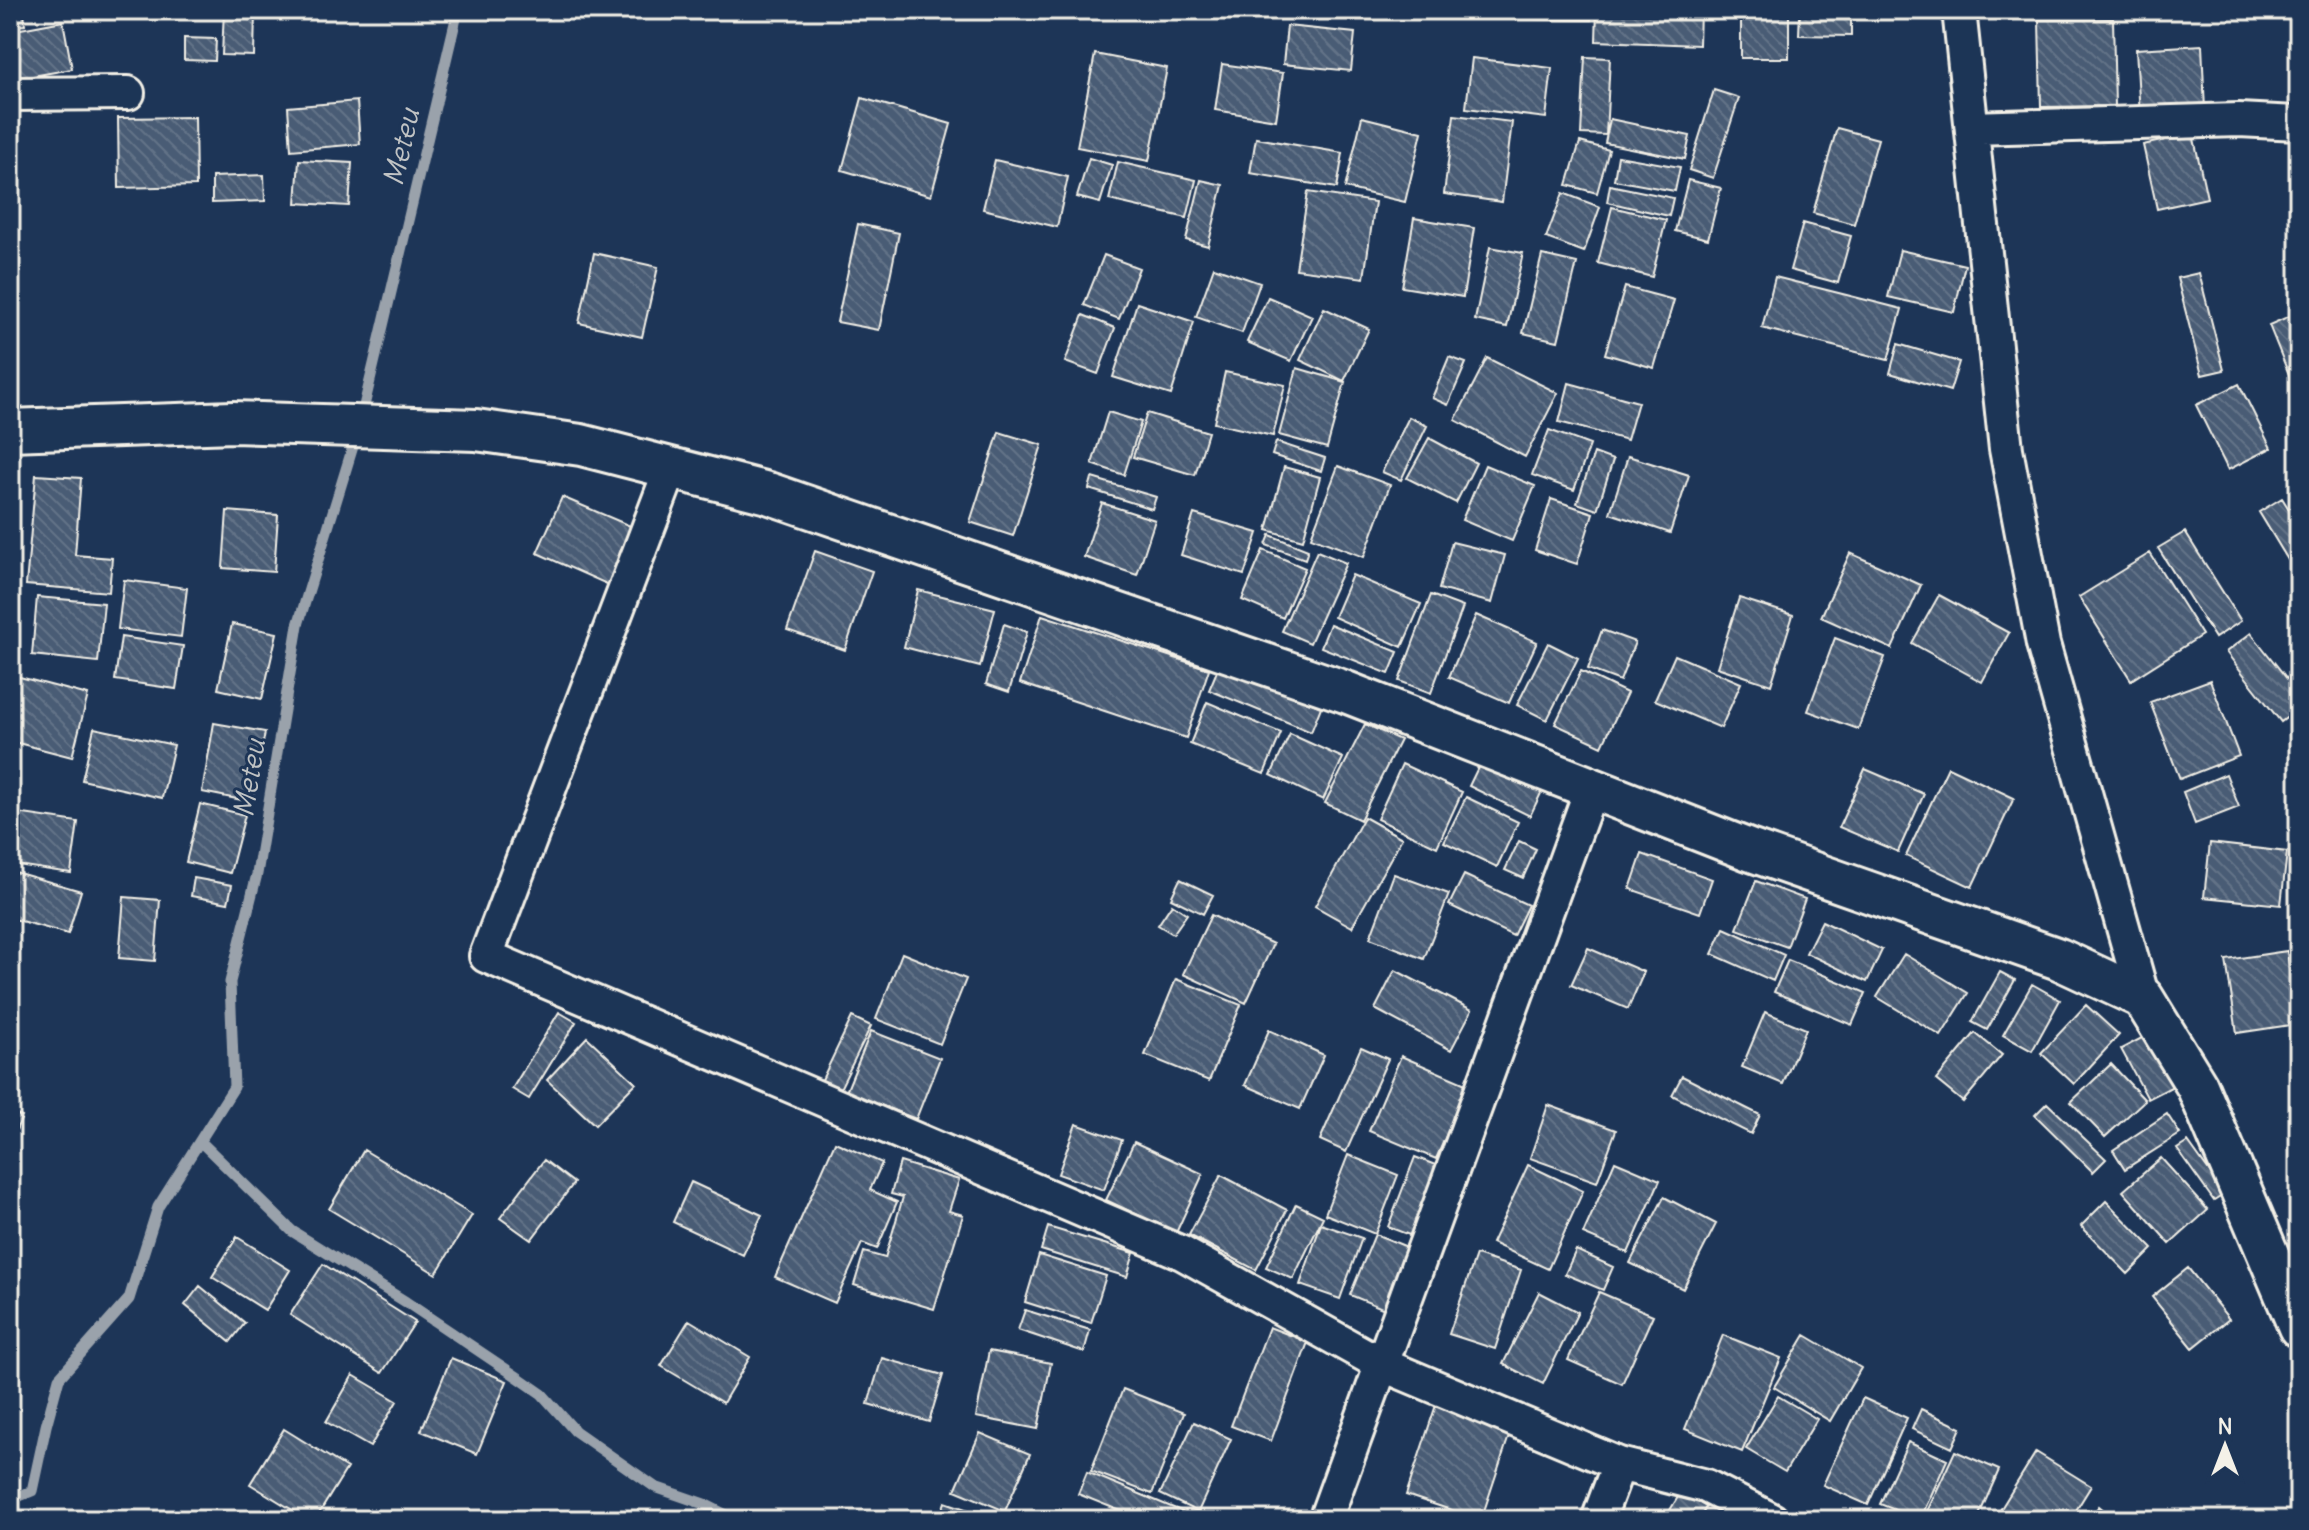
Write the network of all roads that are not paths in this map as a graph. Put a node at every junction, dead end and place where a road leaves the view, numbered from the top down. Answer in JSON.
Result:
{"nodes":[{"id":1,"x":1959,"y":10,"type":"edge"},
{"id":2,"x":128,"y":93,"type":"dead end"},
{"id":3,"x":10,"y":94,"type":"edge"},
{"id":4,"x":2299,"y":123,"type":"edge"},
{"id":5,"x":1972,"y":128,"type":"junction"},
{"id":6,"x":10,"y":430,"type":"edge"},
{"id":7,"x":671,"y":468,"type":"junction"},
{"id":8,"x":1592,"y":787,"type":"junction"},
{"id":9,"x":2143,"y":998,"type":"junction"},
{"id":10,"x":2299,"y":1327,"type":"edge"},
{"id":11,"x":1381,"y":1364,"type":"junction"},
{"id":12,"x":1619,"y":1464,"type":"junction"},
{"id":13,"x":1325,"y":1520,"type":"edge"},
{"id":14,"x":1598,"y":1520,"type":"edge"},
{"id":15,"x":1772,"y":1520,"type":"edge"}],
"edges":[{"from":1,"to":5,"type":"street"},
{"from":2,"to":3,"type":"street"},
{"from":4,"to":5,"type":"street"},
{"from":5,"to":9,"type":"street"},
{"from":6,"to":7,"type":"street"},
{"from":7,"to":8,"type":"street"},
{"from":7,"to":11,"type":"street"},
{"from":8,"to":9,"type":"street"},
{"from":8,"to":11,"type":"street"},
{"from":9,"to":10,"type":"street"},
{"from":11,"to":12,"type":"street"},
{"from":11,"to":13,"type":"street"},
{"from":12,"to":14,"type":"street"},
{"from":12,"to":15,"type":"street"}]}
